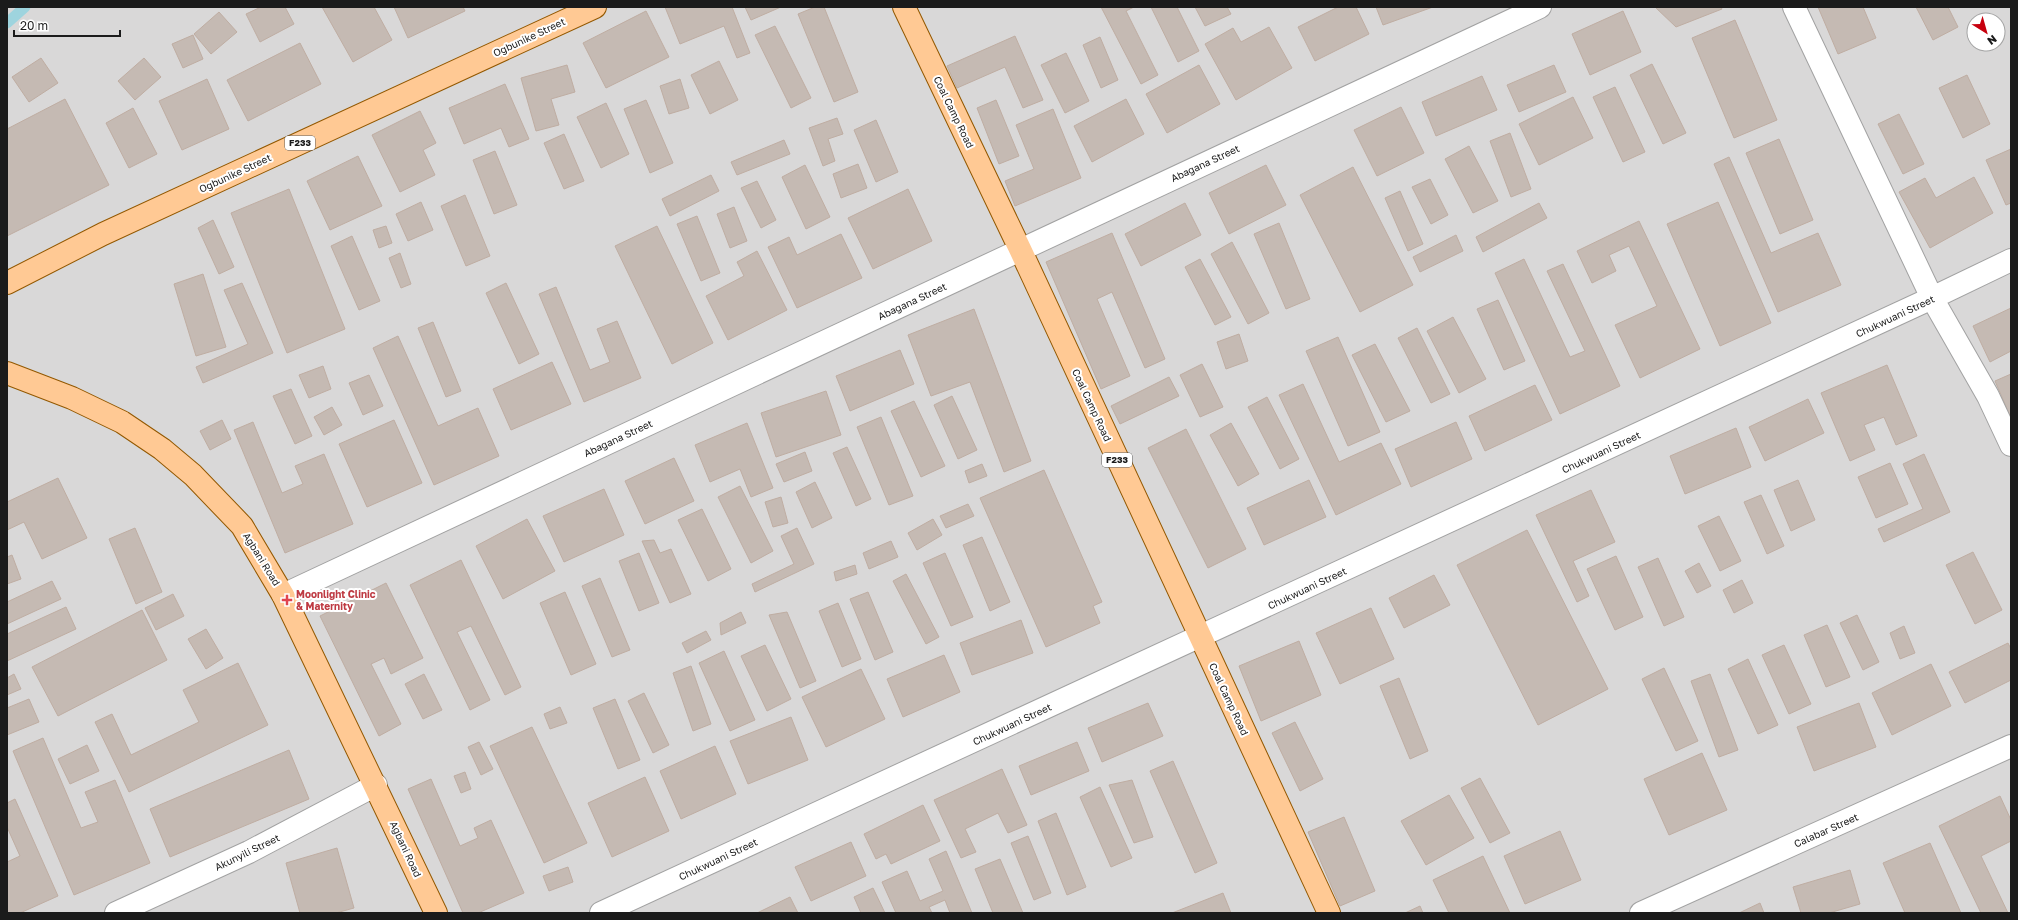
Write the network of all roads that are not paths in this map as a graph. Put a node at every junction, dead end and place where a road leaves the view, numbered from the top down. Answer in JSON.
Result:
{"nodes":[{"id":1,"x":595,"y":7,"type":"edge"},
{"id":2,"x":904,"y":7,"type":"edge"},
{"id":3,"x":1540,"y":7,"type":"edge"},
{"id":4,"x":1794,"y":7,"type":"edge"},
{"id":5,"x":1020,"y":249,"type":"junction"},
{"id":6,"x":2011,"y":260,"type":"edge"},
{"id":7,"x":7,"y":283,"type":"edge"},
{"id":8,"x":1932,"y":298,"type":"junction"},
{"id":9,"x":7,"y":373,"type":"edge"},
{"id":10,"x":2011,"y":445,"type":"edge"},
{"id":11,"x":284,"y":595,"type":"junction"},
{"id":12,"x":1200,"y":638,"type":"junction"},
{"id":13,"x":2011,"y":746,"type":"edge"},
{"id":14,"x":376,"y":785,"type":"junction"},
{"id":15,"x":116,"y":913,"type":"edge"},
{"id":16,"x":436,"y":913,"type":"edge"},
{"id":17,"x":601,"y":913,"type":"edge"},
{"id":18,"x":1329,"y":913,"type":"edge"},
{"id":19,"x":1641,"y":913,"type":"edge"}],
"edges":[{"from":1,"to":7,"type":"main road","name":"Ogbunike Street","number":"F233"},
{"from":2,"to":5,"type":"main road","name":"Coal Camp Road","number":"F233"},
{"from":3,"to":5,"type":"street","name":"Abagana Street"},
{"from":4,"to":8,"type":"street"},
{"from":5,"to":11,"type":"street","name":"Abagana Street"},
{"from":5,"to":12,"type":"main road","name":"Coal Camp Road","number":"F233"},
{"from":6,"to":8,"type":"street","name":"Chukwuani Street"},
{"from":8,"to":10,"type":"street"},
{"from":8,"to":12,"type":"street","name":"Chukwuani Street"},
{"from":9,"to":11,"type":"main road","name":"Agbani Road"},
{"from":11,"to":14,"type":"main road","name":"Agbani Road"},
{"from":12,"to":17,"type":"street","name":"Chukwuani Street"},
{"from":12,"to":18,"type":"main road","name":"Coal Camp Road","number":"F233"},
{"from":13,"to":19,"type":"street","name":"Calabar Street"},
{"from":14,"to":15,"type":"street","name":"Akunyili Street"},
{"from":14,"to":16,"type":"main road","name":"Agbani Road"}]}
